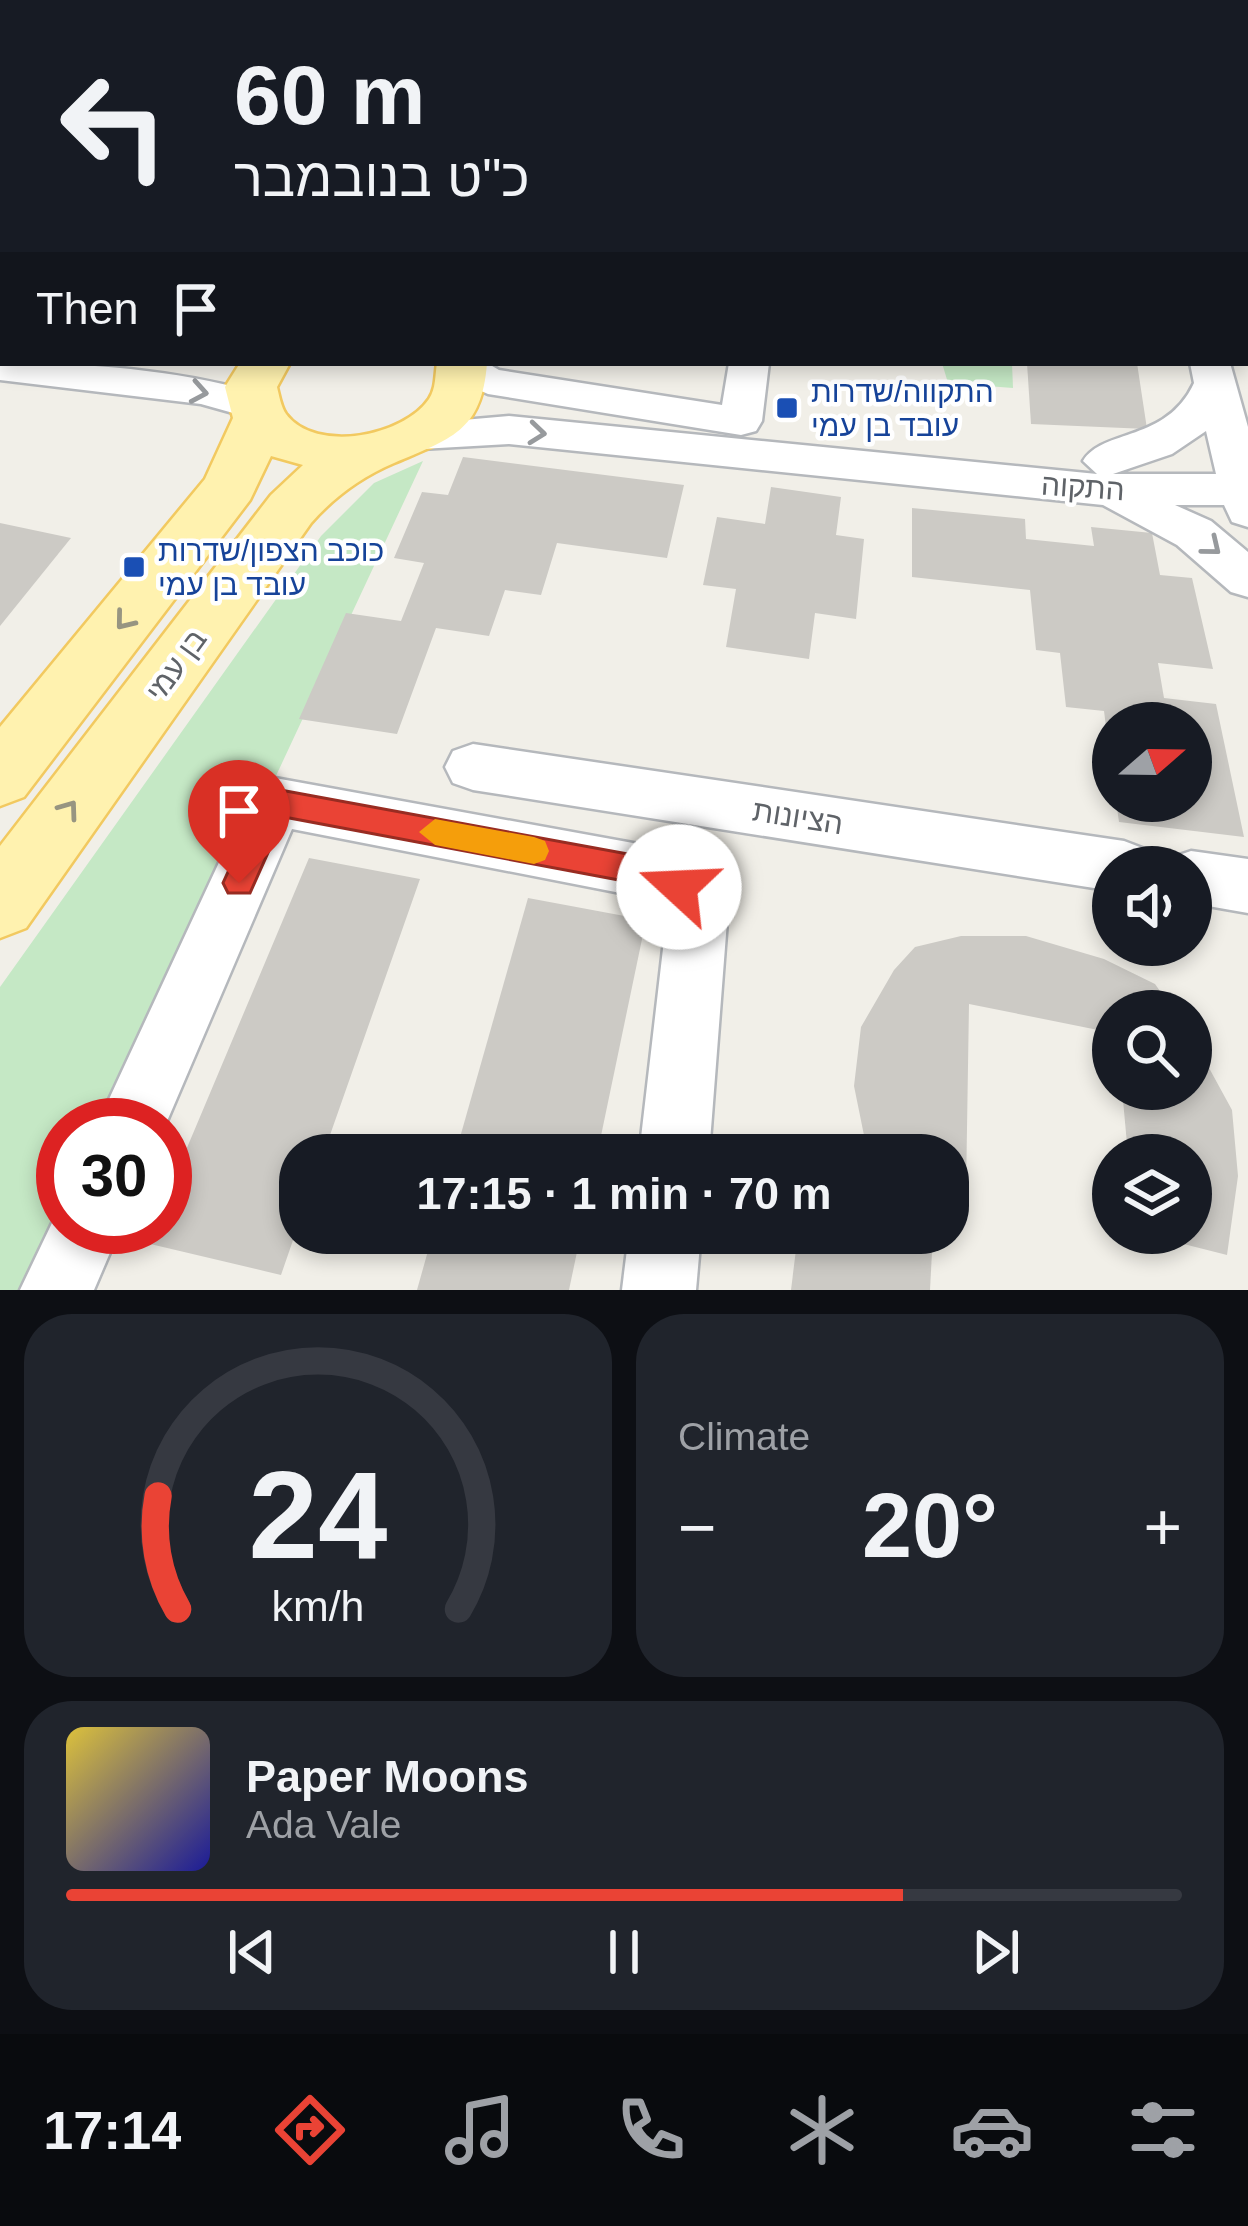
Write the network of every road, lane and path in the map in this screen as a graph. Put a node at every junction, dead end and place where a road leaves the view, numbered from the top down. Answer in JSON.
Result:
{"nodes":[{"id":1,"x":463,"y":366,"type":"edge"},
{"id":2,"x":465,"y":366,"type":"edge"},
{"id":3,"x":749,"y":366,"type":"edge"},
{"id":4,"x":0,"y":367,"type":"edge"},
{"id":5,"x":1212,"y":373,"type":"edge"},
{"id":6,"x":258,"y":396,"type":"edge"},
{"id":7,"x":741,"y":422,"type":"junction"},
{"id":8,"x":397,"y":443,"type":"junction"},
{"id":9,"x":1099,"y":475,"type":"junction"},
{"id":10,"x":1245,"y":501,"type":"edge"},
{"id":11,"x":1248,"y":580,"type":"edge"},
{"id":12,"x":473,"y":766,"type":"dead end"},
{"id":13,"x":0,"y":777,"type":"edge"},
{"id":14,"x":1092,"y":862,"type":"edge"},
{"id":15,"x":1212,"y":880,"type":"edge"},
{"id":16,"x":1248,"y":886,"type":"edge"},
{"id":17,"x":0,"y":904,"type":"edge"},
{"id":18,"x":143,"y":1098,"type":"edge"},
{"id":19,"x":676,"y":1134,"type":"edge"},
{"id":20,"x":73,"y":1254,"type":"edge"},
{"id":21,"x":662,"y":1254,"type":"edge"},
{"id":22,"x":57,"y":1290,"type":"edge"},
{"id":23,"x":658,"y":1290,"type":"edge"}],
"edges":[{"from":1,"to":8,"type":"main road"},
{"from":2,"to":7,"type":"street","name":"התקוה"},
{"from":3,"to":7,"type":"street"},
{"from":4,"to":6,"type":"street","one_way":true},
{"from":5,"to":9,"type":"street"},
{"from":5,"to":10,"type":"street"},
{"from":6,"to":8,"type":"main road"},
{"from":6,"to":13,"type":"main road","one_way":true},
{"from":7,"to":9,"type":"street","name":"התקוה"},
{"from":8,"to":9,"type":"street","name":"התקוה","one_way":true},
{"from":17,"to":8,"type":"main road","name":"בן עמי","one_way":true},
{"from":9,"to":10,"type":"street","name":"התקוה"},
{"from":9,"to":11,"type":"street","one_way":true},
{"from":12,"to":14,"type":"street","name":"הציונות"},
{"from":15,"to":16,"type":"street"},
{"from":18,"to":19,"type":"street"},
{"from":20,"to":22,"type":"street"},
{"from":21,"to":23,"type":"street"}]}
